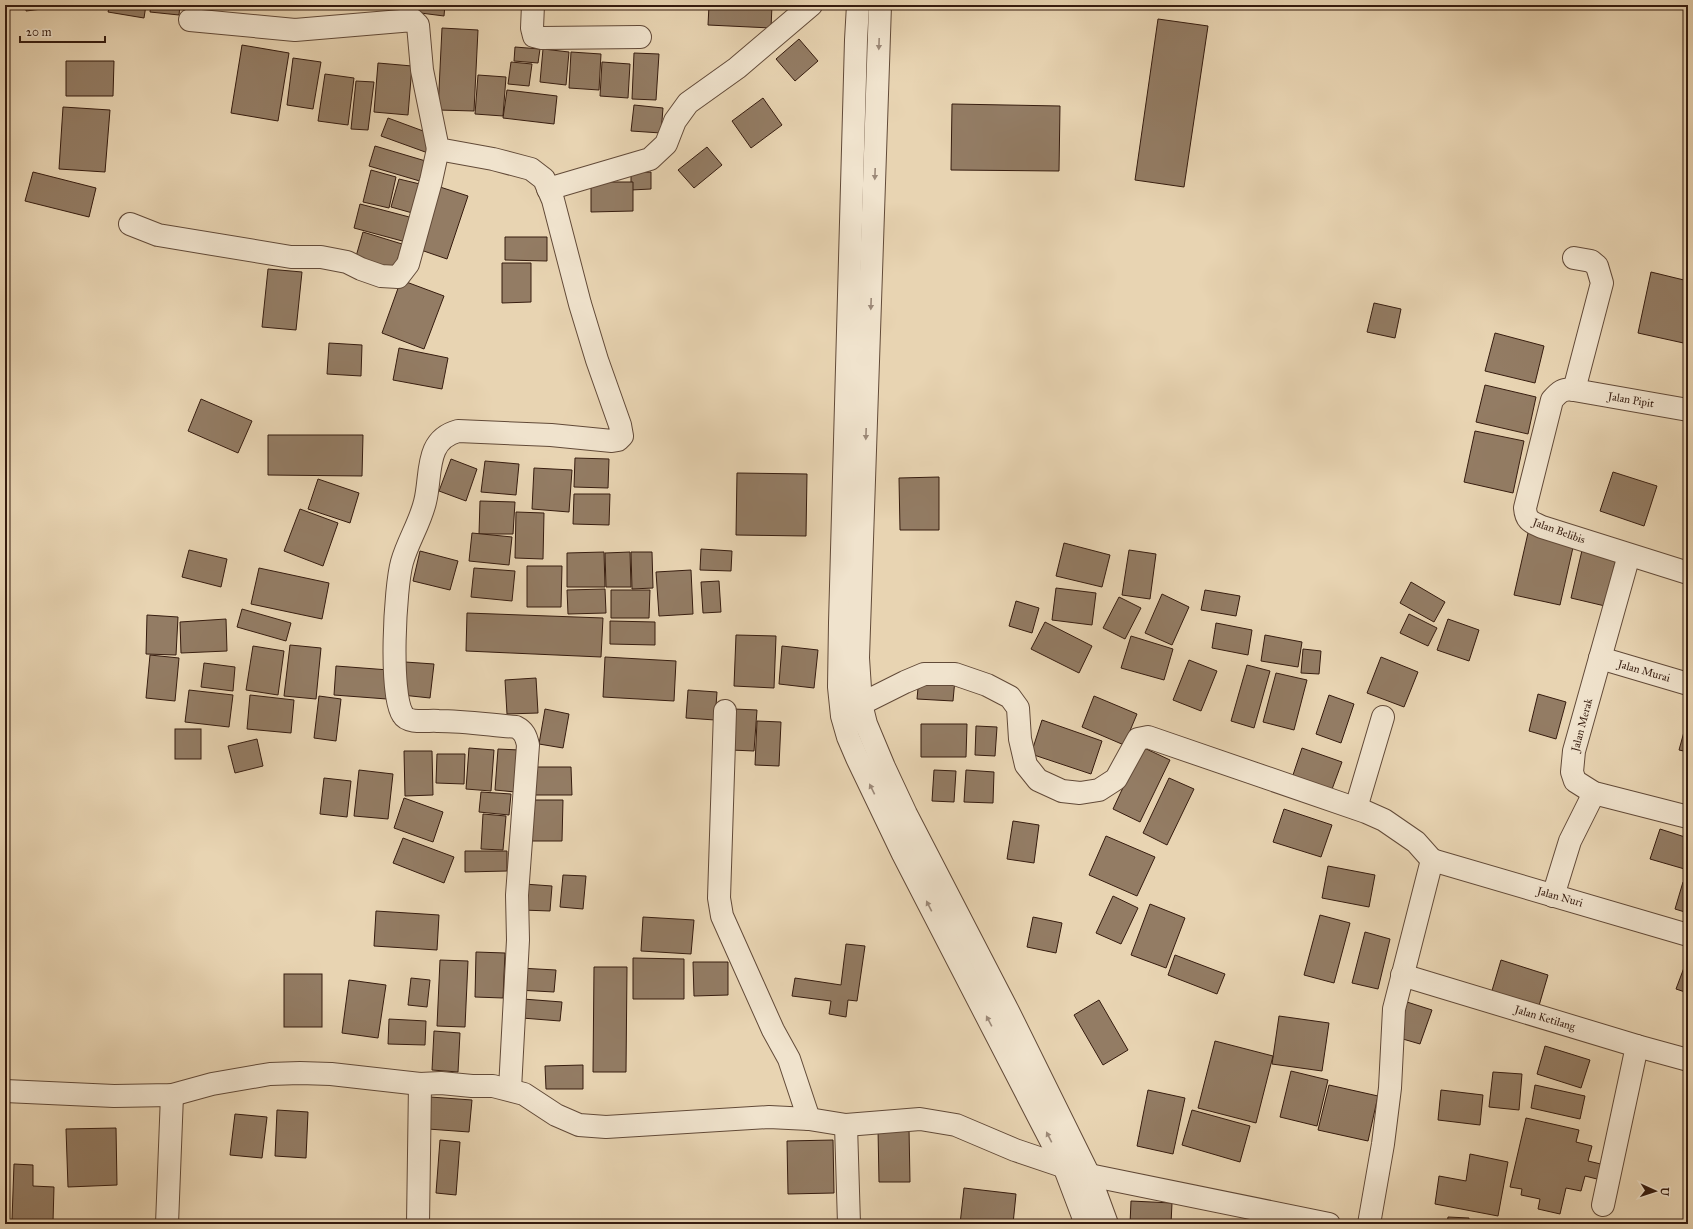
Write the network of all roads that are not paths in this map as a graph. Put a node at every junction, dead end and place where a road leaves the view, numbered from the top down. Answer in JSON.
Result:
{"nodes":[{"id":1,"x":533,"y":5,"type":"edge"},
{"id":2,"x":811,"y":5,"type":"edge"},
{"id":3,"x":858,"y":5,"type":"edge"},
{"id":4,"x":880,"y":5,"type":"edge"},
{"id":5,"x":190,"y":20,"type":"dead end"},
{"id":6,"x":640,"y":37,"type":"dead end"},
{"id":7,"x":438,"y":149,"type":"junction"},
{"id":8,"x":548,"y":189,"type":"junction"},
{"id":9,"x":130,"y":224,"type":"dead end"},
{"id":10,"x":1574,"y":258,"type":"dead end"},
{"id":11,"x":1574,"y":390,"type":"junction"},
{"id":12,"x":1688,"y":410,"type":"edge"},
{"id":13,"x":1629,"y":555,"type":"junction"},
{"id":14,"x":1688,"y":573,"type":"edge"},
{"id":15,"x":1600,"y":658,"type":"junction"},
{"id":16,"x":1688,"y":684,"type":"edge"},
{"id":17,"x":851,"y":705,"type":"junction"},
{"id":18,"x":725,"y":711,"type":"dead end"},
{"id":19,"x":1383,"y":717,"type":"dead end"},
{"id":20,"x":1594,"y":793,"type":"junction"},
{"id":21,"x":1356,"y":808,"type":"junction"},
{"id":22,"x":1688,"y":817,"type":"edge"},
{"id":23,"x":1432,"y":860,"type":"junction"},
{"id":24,"x":1554,"y":896,"type":"junction"},
{"id":25,"x":1688,"y":935,"type":"edge"},
{"id":26,"x":1402,"y":975,"type":"junction"},
{"id":27,"x":1637,"y":1046,"type":"junction"},
{"id":28,"x":1688,"y":1060,"type":"edge"},
{"id":29,"x":420,"y":1084,"type":"junction"},
{"id":30,"x":510,"y":1089,"type":"junction"},
{"id":31,"x":5,"y":1091,"type":"edge"},
{"id":32,"x":172,"y":1095,"type":"junction"},
{"id":33,"x":809,"y":1119,"type":"junction"},
{"id":34,"x":846,"y":1125,"type":"junction"},
{"id":35,"x":1064,"y":1166,"type":"junction"},
{"id":36,"x":1089,"y":1175,"type":"junction"},
{"id":37,"x":1603,"y":1205,"type":"dead end"},
{"id":38,"x":167,"y":1224,"type":"edge"},
{"id":39,"x":418,"y":1224,"type":"edge"},
{"id":40,"x":849,"y":1224,"type":"edge"},
{"id":41,"x":1086,"y":1224,"type":"edge"},
{"id":42,"x":1107,"y":1224,"type":"edge"},
{"id":43,"x":1329,"y":1224,"type":"edge"},
{"id":44,"x":1369,"y":1224,"type":"edge"}],
"edges":[{"from":1,"to":6,"type":"street"},
{"from":2,"to":8,"type":"street"},
{"from":3,"to":17,"type":"street"},
{"from":4,"to":17,"type":"street","one_way":true},
{"from":5,"to":7,"type":"street"},
{"from":7,"to":8,"type":"street"},
{"from":7,"to":9,"type":"street"},
{"from":8,"to":30,"type":"street"},
{"from":10,"to":11,"type":"street"},
{"from":11,"to":12,"type":"street","name":"Jalan Pipit"},
{"from":11,"to":13,"type":"street","name":"Jalan Belibis"},
{"from":13,"to":14,"type":"street","name":"Jalan Belibis"},
{"from":13,"to":15,"type":"street","name":"Jalan Merak"},
{"from":15,"to":16,"type":"street","name":"Jalan Murai"},
{"from":15,"to":20,"type":"street","name":"Jalan Merak"},
{"from":17,"to":21,"type":"street"},
{"from":35,"to":17,"type":"street","one_way":true},
{"from":17,"to":36,"type":"street"},
{"from":18,"to":33,"type":"street"},
{"from":19,"to":21,"type":"street"},
{"from":20,"to":22,"type":"street","name":"Jalan Merak"},
{"from":20,"to":24,"type":"street"},
{"from":21,"to":23,"type":"street"},
{"from":23,"to":24,"type":"street","name":"Jalan Nuri"},
{"from":23,"to":26,"type":"street"},
{"from":24,"to":25,"type":"street","name":"Jalan Nuri"},
{"from":26,"to":27,"type":"street","name":"Jalan Ketilang"},
{"from":26,"to":44,"type":"street"},
{"from":27,"to":28,"type":"street","name":"Jalan Ketilang"},
{"from":27,"to":37,"type":"street"},
{"from":29,"to":30,"type":"street"},
{"from":29,"to":32,"type":"street"},
{"from":29,"to":39,"type":"street"},
{"from":30,"to":33,"type":"street"},
{"from":31,"to":32,"type":"street"},
{"from":32,"to":38,"type":"street"},
{"from":33,"to":34,"type":"street"},
{"from":34,"to":35,"type":"street"},
{"from":34,"to":40,"type":"street"},
{"from":35,"to":36,"type":"street"},
{"from":35,"to":41,"type":"street"},
{"from":36,"to":42,"type":"street"},
{"from":36,"to":43,"type":"street"}]}
